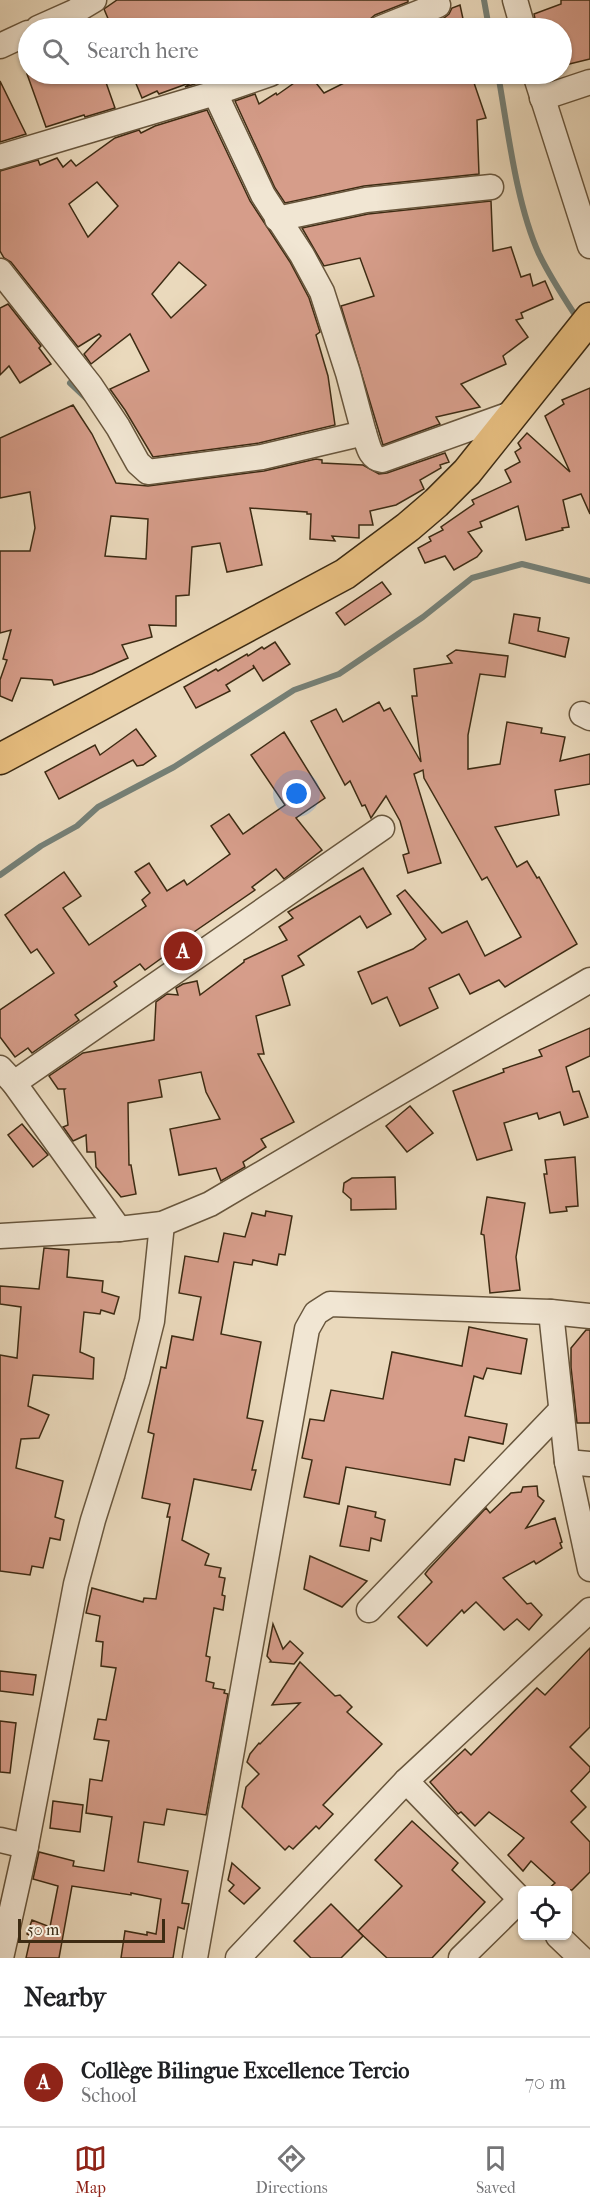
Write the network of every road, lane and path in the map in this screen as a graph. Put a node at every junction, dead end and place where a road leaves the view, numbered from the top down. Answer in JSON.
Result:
{"nodes":[{"id":1,"x":94,"y":0,"type":"edge"},
{"id":2,"x":515,"y":0,"type":"edge"},
{"id":3,"x":438,"y":5,"type":"dead end"},
{"id":4,"x":60,"y":18,"type":"edge"},
{"id":5,"x":406,"y":18,"type":"edge"},
{"id":6,"x":520,"y":18,"type":"edge"},
{"id":7,"x":18,"y":38,"type":"edge"},
{"id":8,"x":0,"y":46,"type":"edge"},
{"id":9,"x":590,"y":82,"type":"edge"},
{"id":10,"x":241,"y":84,"type":"edge"},
{"id":11,"x":538,"y":84,"type":"edge"},
{"id":12,"x":215,"y":93,"type":"junction"},
{"id":13,"x":542,"y":98,"type":"junction"},
{"id":14,"x":0,"y":157,"type":"edge"},
{"id":15,"x":491,"y":188,"type":"dead end"},
{"id":16,"x":277,"y":219,"type":"junction"},
{"id":17,"x":590,"y":246,"type":"edge"},
{"id":18,"x":0,"y":271,"type":"edge"},
{"id":19,"x":583,"y":326,"type":"edge"},
{"id":20,"x":516,"y":412,"type":"junction"},
{"id":21,"x":364,"y":433,"type":"junction"},
{"id":22,"x":0,"y":759,"type":"edge"},
{"id":23,"x":382,"y":828,"type":"dead end"},
{"id":24,"x":590,"y":980,"type":"edge"},
{"id":25,"x":7,"y":1075,"type":"edge"},
{"id":26,"x":162,"y":1224,"type":"junction"},
{"id":27,"x":119,"y":1229,"type":"junction"},
{"id":28,"x":0,"y":1236,"type":"edge"},
{"id":29,"x":551,"y":1312,"type":"junction"},
{"id":30,"x":590,"y":1316,"type":"edge"},
{"id":31,"x":561,"y":1410,"type":"junction"},
{"id":32,"x":579,"y":1463,"type":"edge"},
{"id":33,"x":590,"y":1569,"type":"edge"},
{"id":34,"x":369,"y":1610,"type":"dead end"},
{"id":35,"x":590,"y":1610,"type":"edge"},
{"id":36,"x":406,"y":1781,"type":"junction"},
{"id":37,"x":0,"y":1840,"type":"edge"},
{"id":38,"x":26,"y":1846,"type":"junction"},
{"id":39,"x":518,"y":1896,"type":"edge"},
{"id":40,"x":518,"y":1904,"type":"edge"},
{"id":41,"x":563,"y":1940,"type":"edge"},
{"id":42,"x":1,"y":1958,"type":"edge"},
{"id":43,"x":195,"y":1958,"type":"edge"},
{"id":44,"x":238,"y":1958,"type":"edge"},
{"id":45,"x":461,"y":1958,"type":"edge"},
{"id":46,"x":581,"y":1958,"type":"edge"}],
"edges":[{"from":1,"to":4,"type":"street"},
{"from":2,"to":6,"type":"street"},
{"from":3,"to":5,"type":"street"},
{"from":7,"to":8,"type":"street"},
{"from":9,"to":13,"type":"street"},
{"from":10,"to":12,"type":"street"},
{"from":11,"to":13,"type":"street"},
{"from":12,"to":14,"type":"street"},
{"from":12,"to":16,"type":"street"},
{"from":13,"to":17,"type":"street"},
{"from":15,"to":16,"type":"street"},
{"from":16,"to":21,"type":"street"},
{"from":18,"to":21,"type":"street"},
{"from":19,"to":20,"type":"main road"},
{"from":20,"to":21,"type":"street"},
{"from":20,"to":22,"type":"main road"},
{"from":23,"to":25,"type":"street"},
{"from":24,"to":26,"type":"street"},
{"from":25,"to":27,"type":"street"},
{"from":26,"to":27,"type":"street"},
{"from":26,"to":38,"type":"street"},
{"from":27,"to":28,"type":"street"},
{"from":29,"to":30,"type":"street"},
{"from":29,"to":31,"type":"street"},
{"from":29,"to":43,"type":"street"},
{"from":31,"to":32,"type":"street"},
{"from":31,"to":34,"type":"street"},
{"from":32,"to":33,"type":"street"},
{"from":35,"to":36,"type":"street"},
{"from":36,"to":39,"type":"street"},
{"from":36,"to":44,"type":"street"},
{"from":37,"to":38,"type":"street"},
{"from":38,"to":42,"type":"street"},
{"from":40,"to":45,"type":"street"},
{"from":41,"to":46,"type":"street"}]}
